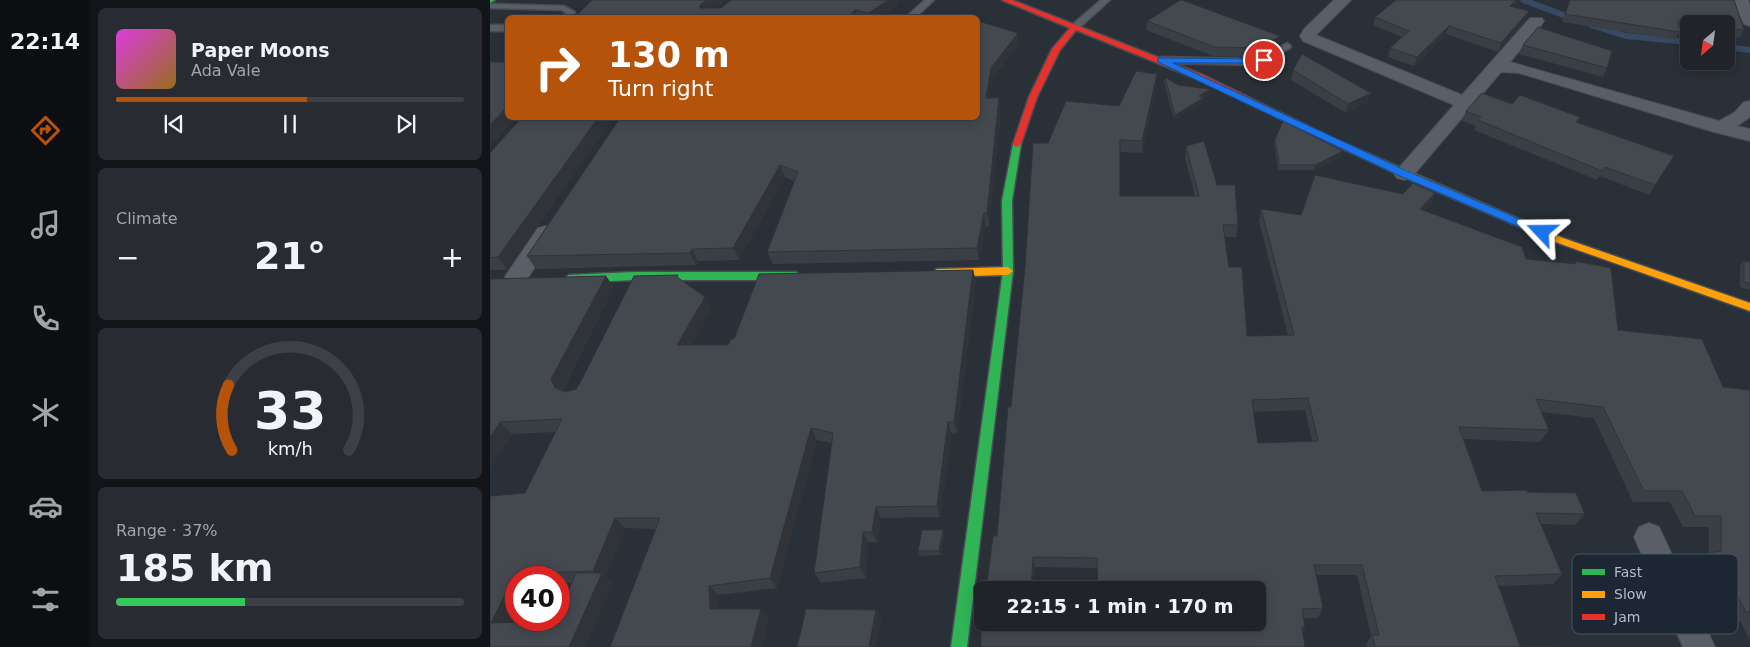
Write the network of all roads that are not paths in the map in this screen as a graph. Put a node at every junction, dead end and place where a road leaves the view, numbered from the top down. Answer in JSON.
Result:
{"nodes":[{"id":1,"x":930,"y":0,"type":"edge"},
{"id":2,"x":1006,"y":0,"type":"edge"},
{"id":3,"x":1106,"y":0,"type":"edge"},
{"id":4,"x":1343,"y":0,"type":"edge"},
{"id":5,"x":1740,"y":0,"type":"edge"},
{"id":6,"x":490,"y":6,"type":"edge"},
{"id":7,"x":569,"y":15,"type":"edge"},
{"id":8,"x":912,"y":15,"type":"edge"},
{"id":9,"x":1536,"y":21,"type":"dead end"},
{"id":10,"x":1750,"y":21,"type":"edge"},
{"id":11,"x":1075,"y":27,"type":"junction"},
{"id":12,"x":490,"y":28,"type":"edge"},
{"id":13,"x":505,"y":28,"type":"edge"},
{"id":14,"x":1287,"y":46,"type":"dead end"},
{"id":15,"x":1161,"y":60,"type":"junction"},
{"id":16,"x":1496,"y":67,"type":"junction"},
{"id":17,"x":1465,"y":103,"type":"junction"},
{"id":18,"x":1750,"y":106,"type":"edge"},
{"id":19,"x":1721,"y":128,"type":"junction"},
{"id":20,"x":1750,"y":135,"type":"edge"},
{"id":21,"x":1404,"y":174,"type":"junction"},
{"id":22,"x":558,"y":216,"type":"edge"},
{"id":23,"x":1008,"y":271,"type":"junction"},
{"id":24,"x":928,"y":273,"type":"edge"},
{"id":25,"x":809,"y":275,"type":"edge"},
{"id":26,"x":634,"y":276,"type":"junction"},
{"id":27,"x":560,"y":279,"type":"edge"},
{"id":28,"x":517,"y":281,"type":"edge"},
{"id":29,"x":621,"y":301,"type":"edge"},
{"id":30,"x":1750,"y":307,"type":"edge"},
{"id":31,"x":1649,"y":537,"type":"dead end"},
{"id":32,"x":1657,"y":554,"type":"edge"},
{"id":33,"x":1693,"y":634,"type":"edge"},
{"id":34,"x":959,"y":647,"type":"edge"},
{"id":35,"x":1699,"y":647,"type":"edge"}],
"edges":[{"from":1,"to":8,"type":"lane"},
{"from":2,"to":11,"type":"street"},
{"from":3,"to":11,"type":"lane"},
{"from":4,"to":17,"type":"street"},
{"from":5,"to":10,"type":"street"},
{"from":6,"to":7,"type":"lane"},
{"from":9,"to":16,"type":"street"},
{"from":11,"to":15,"type":"street"},
{"from":11,"to":23,"type":"street"},
{"from":12,"to":13,"type":"lane"},
{"from":14,"to":15,"type":"lane"},
{"from":15,"to":21,"type":"street"},
{"from":16,"to":17,"type":"street"},
{"from":16,"to":19,"type":"street"},
{"from":17,"to":21,"type":"street"},
{"from":18,"to":19,"type":"street"},
{"from":19,"to":20,"type":"street"},
{"from":21,"to":30,"type":"street"},
{"from":22,"to":28,"type":"street"},
{"from":23,"to":24,"type":"street"},
{"from":23,"to":34,"type":"street"},
{"from":25,"to":26,"type":"street"},
{"from":26,"to":27,"type":"street"},
{"from":26,"to":29,"type":"street"},
{"from":31,"to":32,"type":"street"},
{"from":33,"to":35,"type":"street"}]}
